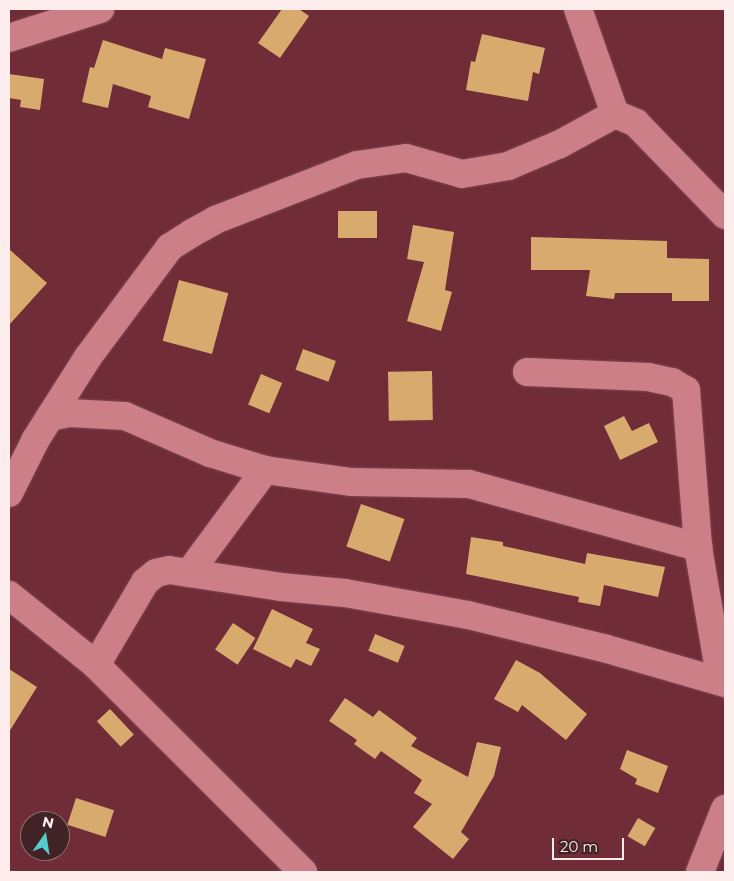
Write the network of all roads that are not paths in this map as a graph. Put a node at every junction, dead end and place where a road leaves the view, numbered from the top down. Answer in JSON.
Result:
{"nodes":[{"id":1,"x":100,"y":9,"type":"edge"},
{"id":2,"x":578,"y":9,"type":"edge"},
{"id":3,"x":9,"y":38,"type":"edge"},
{"id":4,"x":615,"y":114,"type":"junction"},
{"id":5,"x":725,"y":215,"type":"edge"},
{"id":6,"x":527,"y":372,"type":"dead end"},
{"id":7,"x":50,"y":417,"type":"junction"},
{"id":8,"x":265,"y":470,"type":"junction"},
{"id":9,"x":9,"y":493,"type":"edge"},
{"id":10,"x":698,"y":547,"type":"junction"},
{"id":11,"x":189,"y":573,"type":"junction"},
{"id":12,"x":9,"y":595,"type":"edge"},
{"id":13,"x":96,"y":665,"type":"junction"},
{"id":14,"x":723,"y":682,"type":"edge"},
{"id":15,"x":725,"y":809,"type":"edge"},
{"id":16,"x":303,"y":872,"type":"edge"},
{"id":17,"x":700,"y":872,"type":"edge"}],
"edges":[{"from":1,"to":3,"type":"street"},
{"from":2,"to":4,"type":"street"},
{"from":4,"to":5,"type":"street"},
{"from":4,"to":7,"type":"street"},
{"from":6,"to":10,"type":"street"},
{"from":7,"to":8,"type":"street"},
{"from":7,"to":9,"type":"street"},
{"from":8,"to":10,"type":"street"},
{"from":8,"to":11,"type":"street"},
{"from":10,"to":14,"type":"street"},
{"from":11,"to":13,"type":"street"},
{"from":11,"to":14,"type":"street"},
{"from":12,"to":13,"type":"street"},
{"from":13,"to":16,"type":"street"},
{"from":15,"to":17,"type":"street"}]}
